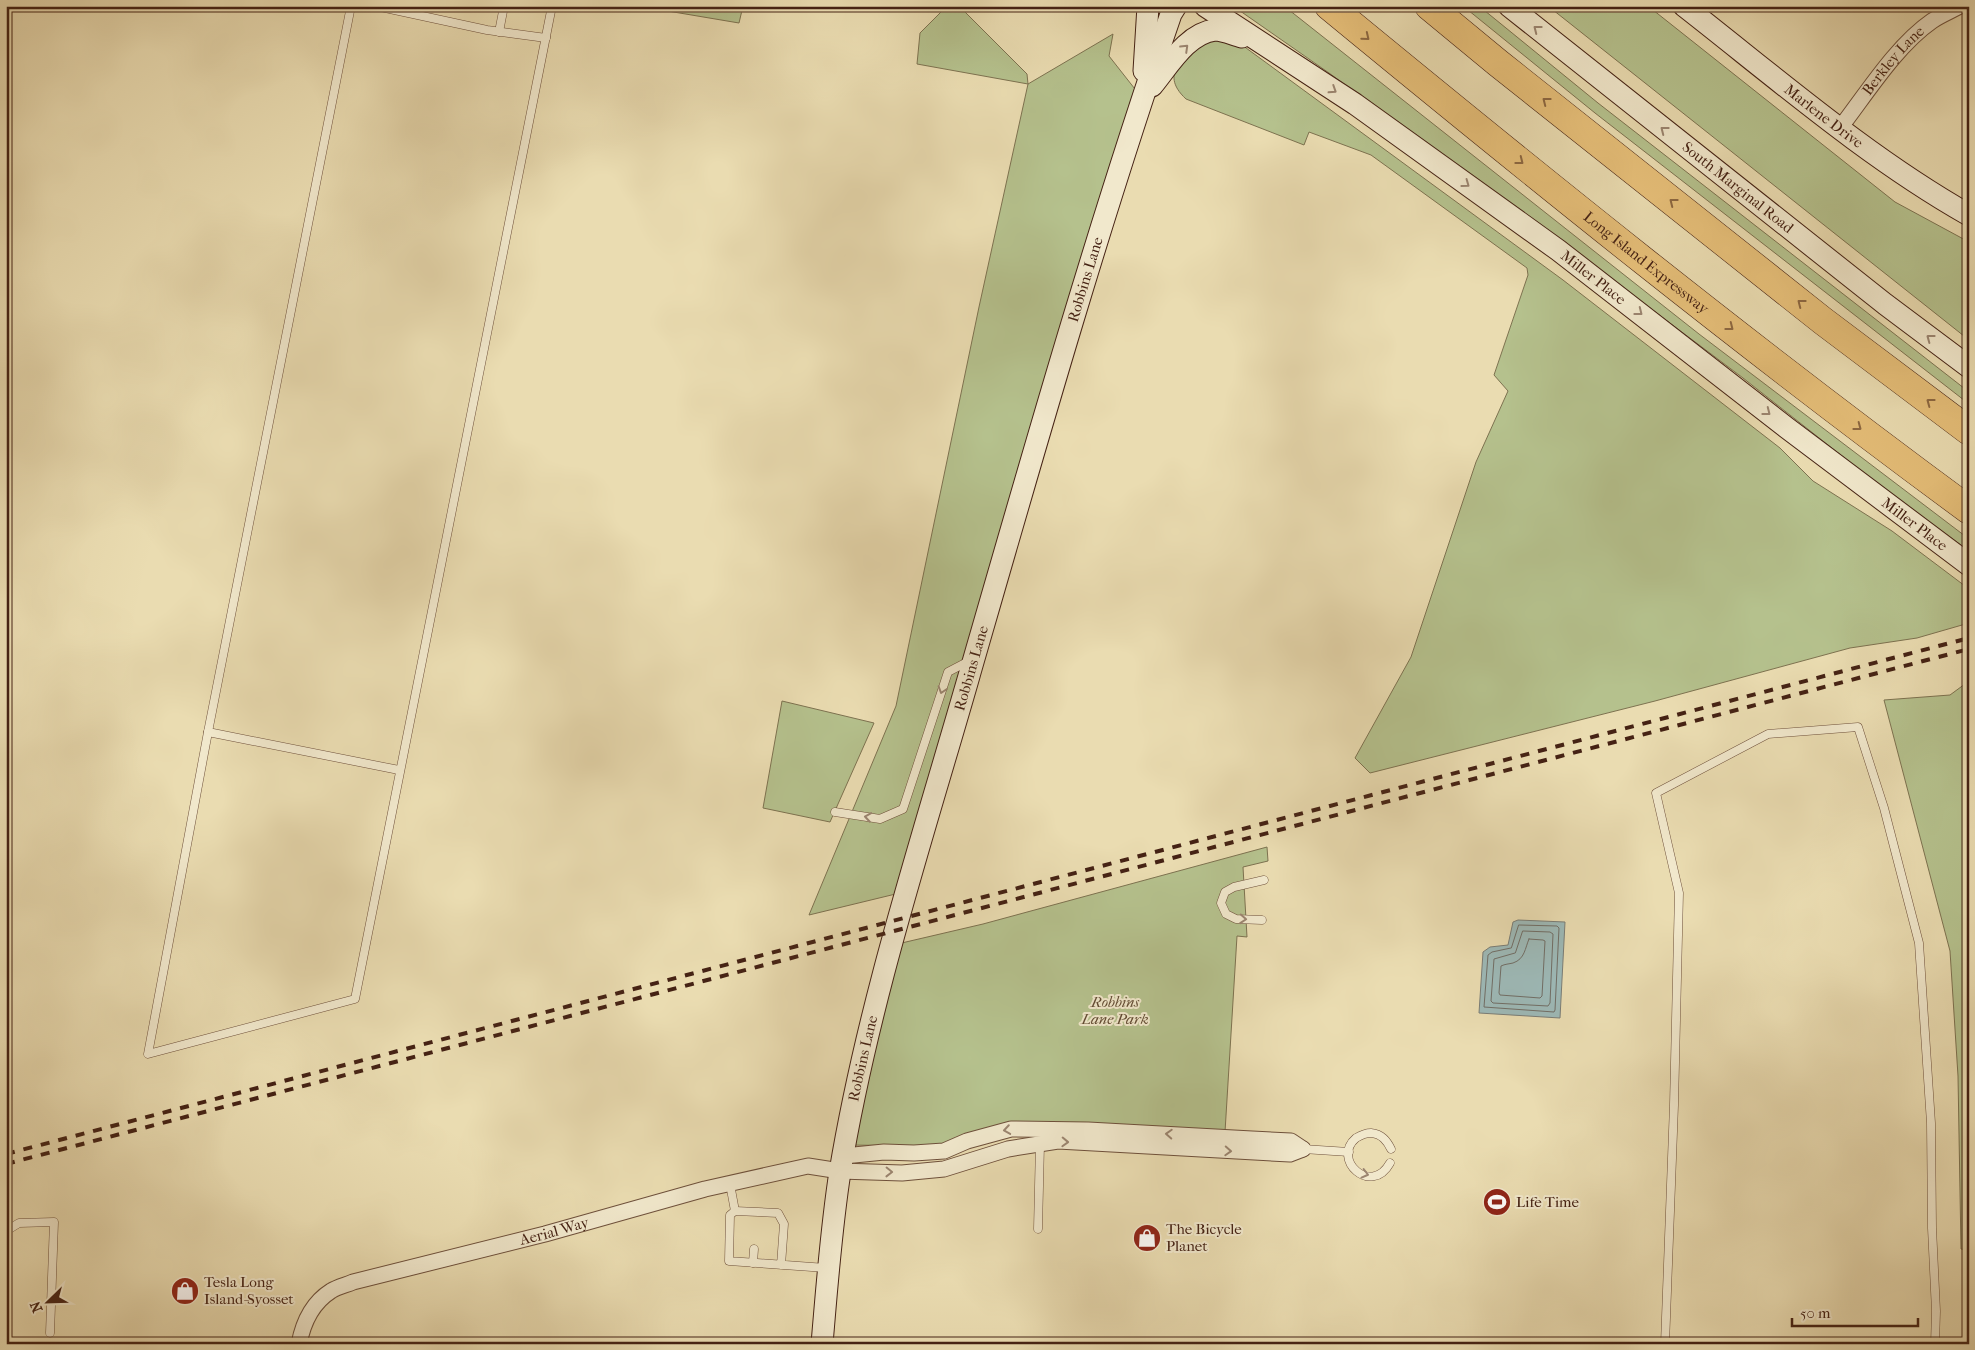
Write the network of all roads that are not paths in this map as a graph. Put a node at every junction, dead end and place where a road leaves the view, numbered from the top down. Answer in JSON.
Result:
{"nodes":[{"id":1,"x":351,"y":6,"type":"edge"},
{"id":2,"x":376,"y":6,"type":"edge"},
{"id":3,"x":504,"y":6,"type":"edge"},
{"id":4,"x":552,"y":6,"type":"edge"},
{"id":5,"x":1148,"y":6,"type":"edge"},
{"id":6,"x":1176,"y":6,"type":"edge"},
{"id":7,"x":1205,"y":6,"type":"edge"},
{"id":8,"x":1329,"y":6,"type":"edge"},
{"id":9,"x":1429,"y":6,"type":"edge"},
{"id":10,"x":1509,"y":6,"type":"edge"},
{"id":11,"x":1684,"y":6,"type":"edge"},
{"id":12,"x":1960,"y":6,"type":"edge"},
{"id":13,"x":498,"y":32,"type":"junction"},
{"id":14,"x":546,"y":38,"type":"junction"},
{"id":15,"x":1302,"y":70,"type":"junction"},
{"id":16,"x":1142,"y":98,"type":"junction"},
{"id":17,"x":1840,"y":128,"type":"junction"},
{"id":18,"x":1969,"y":215,"type":"edge"},
{"id":19,"x":1969,"y":367,"type":"edge"},
{"id":20,"x":1969,"y":431,"type":"edge"},
{"id":21,"x":1969,"y":510,"type":"edge"},
{"id":22,"x":1969,"y":565,"type":"edge"},
{"id":23,"x":975,"y":658,"type":"junction"},
{"id":24,"x":208,"y":732,"type":"junction"},
{"id":25,"x":399,"y":770,"type":"junction"},
{"id":26,"x":835,"y":812,"type":"dead end"},
{"id":27,"x":1264,"y":880,"type":"dead end"},
{"id":28,"x":1262,"y":920,"type":"dead end"},
{"id":29,"x":1040,"y":1144,"type":"junction"},
{"id":30,"x":1303,"y":1149,"type":"junction"},
{"id":31,"x":1391,"y":1150,"type":"dead end"},
{"id":32,"x":1348,"y":1152,"type":"junction"},
{"id":33,"x":842,"y":1163,"type":"junction"},
{"id":34,"x":1390,"y":1163,"type":"dead end"},
{"id":35,"x":730,"y":1184,"type":"junction"},
{"id":36,"x":736,"y":1211,"type":"junction"},
{"id":37,"x":1038,"y":1229,"type":"dead end"},
{"id":38,"x":6,"y":1231,"type":"edge"},
{"id":39,"x":754,"y":1249,"type":"dead end"},
{"id":40,"x":753,"y":1263,"type":"junction"},
{"id":41,"x":781,"y":1265,"type":"junction"},
{"id":42,"x":828,"y":1269,"type":"junction"},
{"id":43,"x":50,"y":1333,"type":"dead end"},
{"id":44,"x":299,"y":1344,"type":"edge"},
{"id":45,"x":822,"y":1344,"type":"edge"},
{"id":46,"x":1665,"y":1344,"type":"edge"},
{"id":47,"x":1935,"y":1344,"type":"edge"}],
"edges":[{"from":1,"to":24,"type":"lane"},
{"from":2,"to":13,"type":"lane"},
{"from":3,"to":13,"type":"lane"},
{"from":4,"to":14,"type":"lane"},
{"from":5,"to":16,"type":"street"},
{"from":6,"to":16,"type":"street","name":"Robbins Lane"},
{"from":7,"to":15,"type":"street","name":"Miller Place"},
{"from":8,"to":21,"type":"highway","name":"Long Island Expressway","one_way":true},
{"from":20,"to":9,"type":"highway","one_way":true},
{"from":19,"to":10,"type":"street","name":"South Marginal Road","one_way":true},
{"from":11,"to":17,"type":"street","name":"Marlene Drive"},
{"from":12,"to":17,"type":"street","name":"Berkley Lane"},
{"from":13,"to":14,"type":"lane"},
{"from":14,"to":25,"type":"lane"},
{"from":16,"to":15,"type":"street","one_way":true},
{"from":15,"to":22,"type":"street","name":"Miller Place","one_way":true},
{"from":16,"to":23,"type":"street","name":"Robbins Lane"},
{"from":17,"to":18,"type":"street","name":"Marlene Drive"},
{"from":23,"to":26,"type":"lane","one_way":true},
{"from":23,"to":33,"type":"street","name":"Robbins Lane"},
{"from":24,"to":25,"type":"lane"},
{"from":24,"to":25,"type":"lane"},
{"from":27,"to":28,"type":"lane","one_way":true},
{"from":29,"to":30,"type":"street","one_way":true},
{"from":33,"to":29,"type":"street","one_way":true},
{"from":29,"to":37,"type":"lane"},
{"from":30,"to":32,"type":"lane"},
{"from":30,"to":33,"type":"street","one_way":true},
{"from":31,"to":32,"type":"lane"},
{"from":32,"to":34,"type":"lane","one_way":true},
{"from":33,"to":35,"type":"street","name":"Aerial Way"},
{"from":33,"to":42,"type":"street","name":"Robbins Lane"},
{"from":35,"to":36,"type":"lane"},
{"from":35,"to":44,"type":"street","name":"Aerial Way"},
{"from":36,"to":40,"type":"lane"},
{"from":36,"to":41,"type":"lane"},
{"from":38,"to":43,"type":"lane"},
{"from":39,"to":40,"type":"lane"},
{"from":40,"to":41,"type":"lane"},
{"from":41,"to":42,"type":"lane"},
{"from":42,"to":45,"type":"street","name":"Robbins Lane"},
{"from":46,"to":47,"type":"lane"}]}
